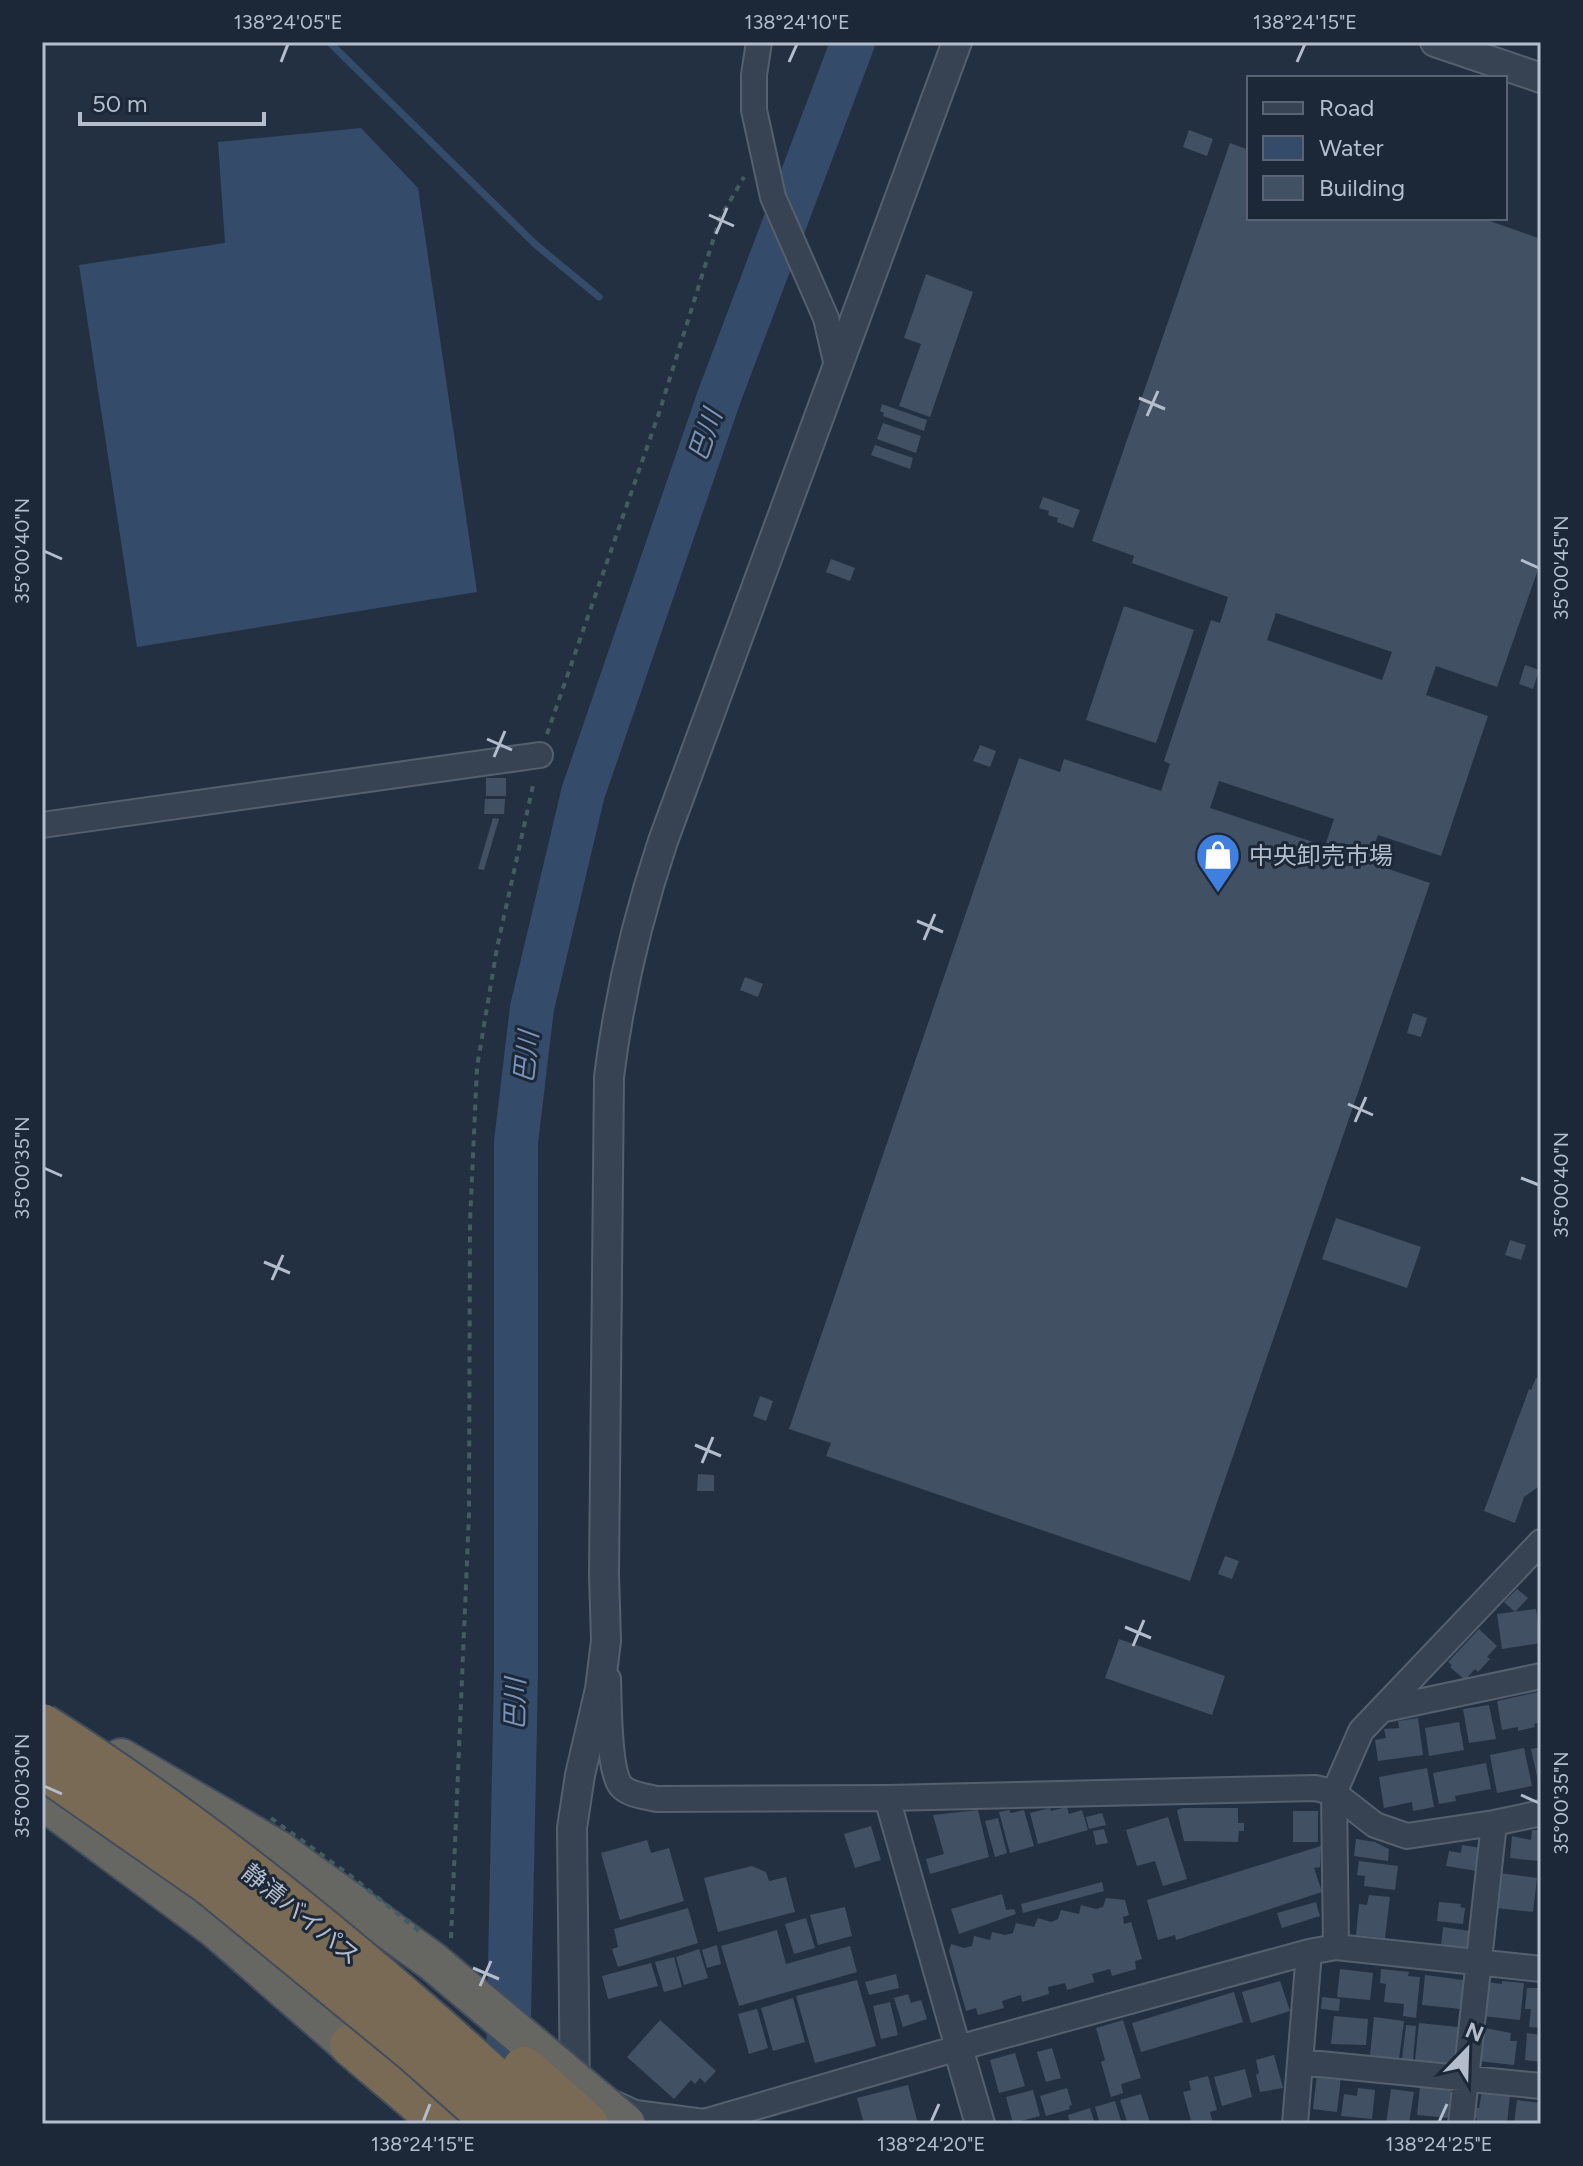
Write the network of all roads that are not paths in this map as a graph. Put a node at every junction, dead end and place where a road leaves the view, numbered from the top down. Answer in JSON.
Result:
{"nodes":[{"id":1,"x":759,"y":42,"type":"edge"},
{"id":2,"x":957,"y":42,"type":"edge"},
{"id":3,"x":1435,"y":42,"type":"edge"},
{"id":4,"x":1541,"y":78,"type":"edge"},
{"id":5,"x":838,"y":370,"type":"junction"},
{"id":6,"x":540,"y":755,"type":"road end"},
{"id":7,"x":42,"y":825,"type":"edge"},
{"id":8,"x":1541,"y":1542,"type":"edge"},
{"id":9,"x":606,"y":1641,"type":"junction"},
{"id":10,"x":1541,"y":1676,"type":"edge"},
{"id":11,"x":1385,"y":1709,"type":"junction"},
{"id":12,"x":42,"y":1712,"type":"edge"},
{"id":13,"x":42,"y":1725,"type":"edge"},
{"id":14,"x":42,"y":1767,"type":"edge"},
{"id":15,"x":1334,"y":1793,"type":"junction"},
{"id":16,"x":887,"y":1798,"type":"junction"},
{"id":17,"x":42,"y":1800,"type":"edge"},
{"id":18,"x":1541,"y":1813,"type":"edge"},
{"id":19,"x":1494,"y":1823,"type":"junction"},
{"id":20,"x":1336,"y":1947,"type":"junction"},
{"id":21,"x":1309,"y":1952,"type":"junction"},
{"id":22,"x":434,"y":1958,"type":"junction"},
{"id":23,"x":1478,"y":1961,"type":"junction"},
{"id":24,"x":1541,"y":1969,"type":"edge"},
{"id":25,"x":351,"y":2045,"type":"junction"},
{"id":26,"x":958,"y":2048,"type":"junction"},
{"id":27,"x":1300,"y":2062,"type":"junction"},
{"id":28,"x":1466,"y":2078,"type":"junction"},
{"id":29,"x":575,"y":2084,"type":"junction"},
{"id":30,"x":1541,"y":2086,"type":"edge"},
{"id":31,"x":704,"y":2123,"type":"edge"},
{"id":32,"x":432,"y":2124,"type":"edge"},
{"id":33,"x":444,"y":2124,"type":"edge"},
{"id":34,"x":496,"y":2124,"type":"edge"},
{"id":35,"x":544,"y":2124,"type":"edge"},
{"id":36,"x":575,"y":2124,"type":"edge"},
{"id":37,"x":587,"y":2124,"type":"edge"},
{"id":38,"x":626,"y":2124,"type":"edge"},
{"id":39,"x":980,"y":2124,"type":"edge"},
{"id":40,"x":1295,"y":2124,"type":"edge"},
{"id":41,"x":1461,"y":2124,"type":"edge"}],
"edges":[{"from":1,"to":5,"type":"street"},
{"from":2,"to":5,"type":"street"},
{"from":3,"to":4,"type":"street"},
{"from":5,"to":9,"type":"street"},
{"from":6,"to":7,"type":"street"},
{"from":8,"to":11,"type":"street"},
{"from":9,"to":16,"type":"street"},
{"from":9,"to":29,"type":"street"},
{"from":10,"to":11,"type":"street"},
{"from":11,"to":15,"type":"street"},
{"from":12,"to":22,"type":"highway"},
{"from":13,"to":35,"type":"highway","name":"静清バイパス","bridge":true},
{"from":14,"to":34,"type":"highway","name":"静清バイパス","bridge":true},
{"from":15,"to":16,"type":"street"},
{"from":15,"to":19,"type":"street"},
{"from":15,"to":20,"type":"street"},
{"from":16,"to":26,"type":"street"},
{"from":17,"to":25,"type":"highway"},
{"from":18,"to":19,"type":"street"},
{"from":19,"to":23,"type":"street"},
{"from":20,"to":21,"type":"street"},
{"from":20,"to":23,"type":"street"},
{"from":21,"to":26,"type":"street"},
{"from":21,"to":27,"type":"street"},
{"from":22,"to":37,"type":"highway","bridge":true},
{"from":22,"to":38,"type":"highway","bridge":true},
{"from":23,"to":24,"type":"street"},
{"from":23,"to":28,"type":"street"},
{"from":25,"to":32,"type":"highway"},
{"from":25,"to":33,"type":"highway"},
{"from":26,"to":31,"type":"street"},
{"from":26,"to":39,"type":"street"},
{"from":27,"to":28,"type":"street"},
{"from":27,"to":40,"type":"street"},
{"from":28,"to":30,"type":"street"},
{"from":28,"to":41,"type":"street"},
{"from":29,"to":31,"type":"street"},
{"from":29,"to":36,"type":"street"}]}
